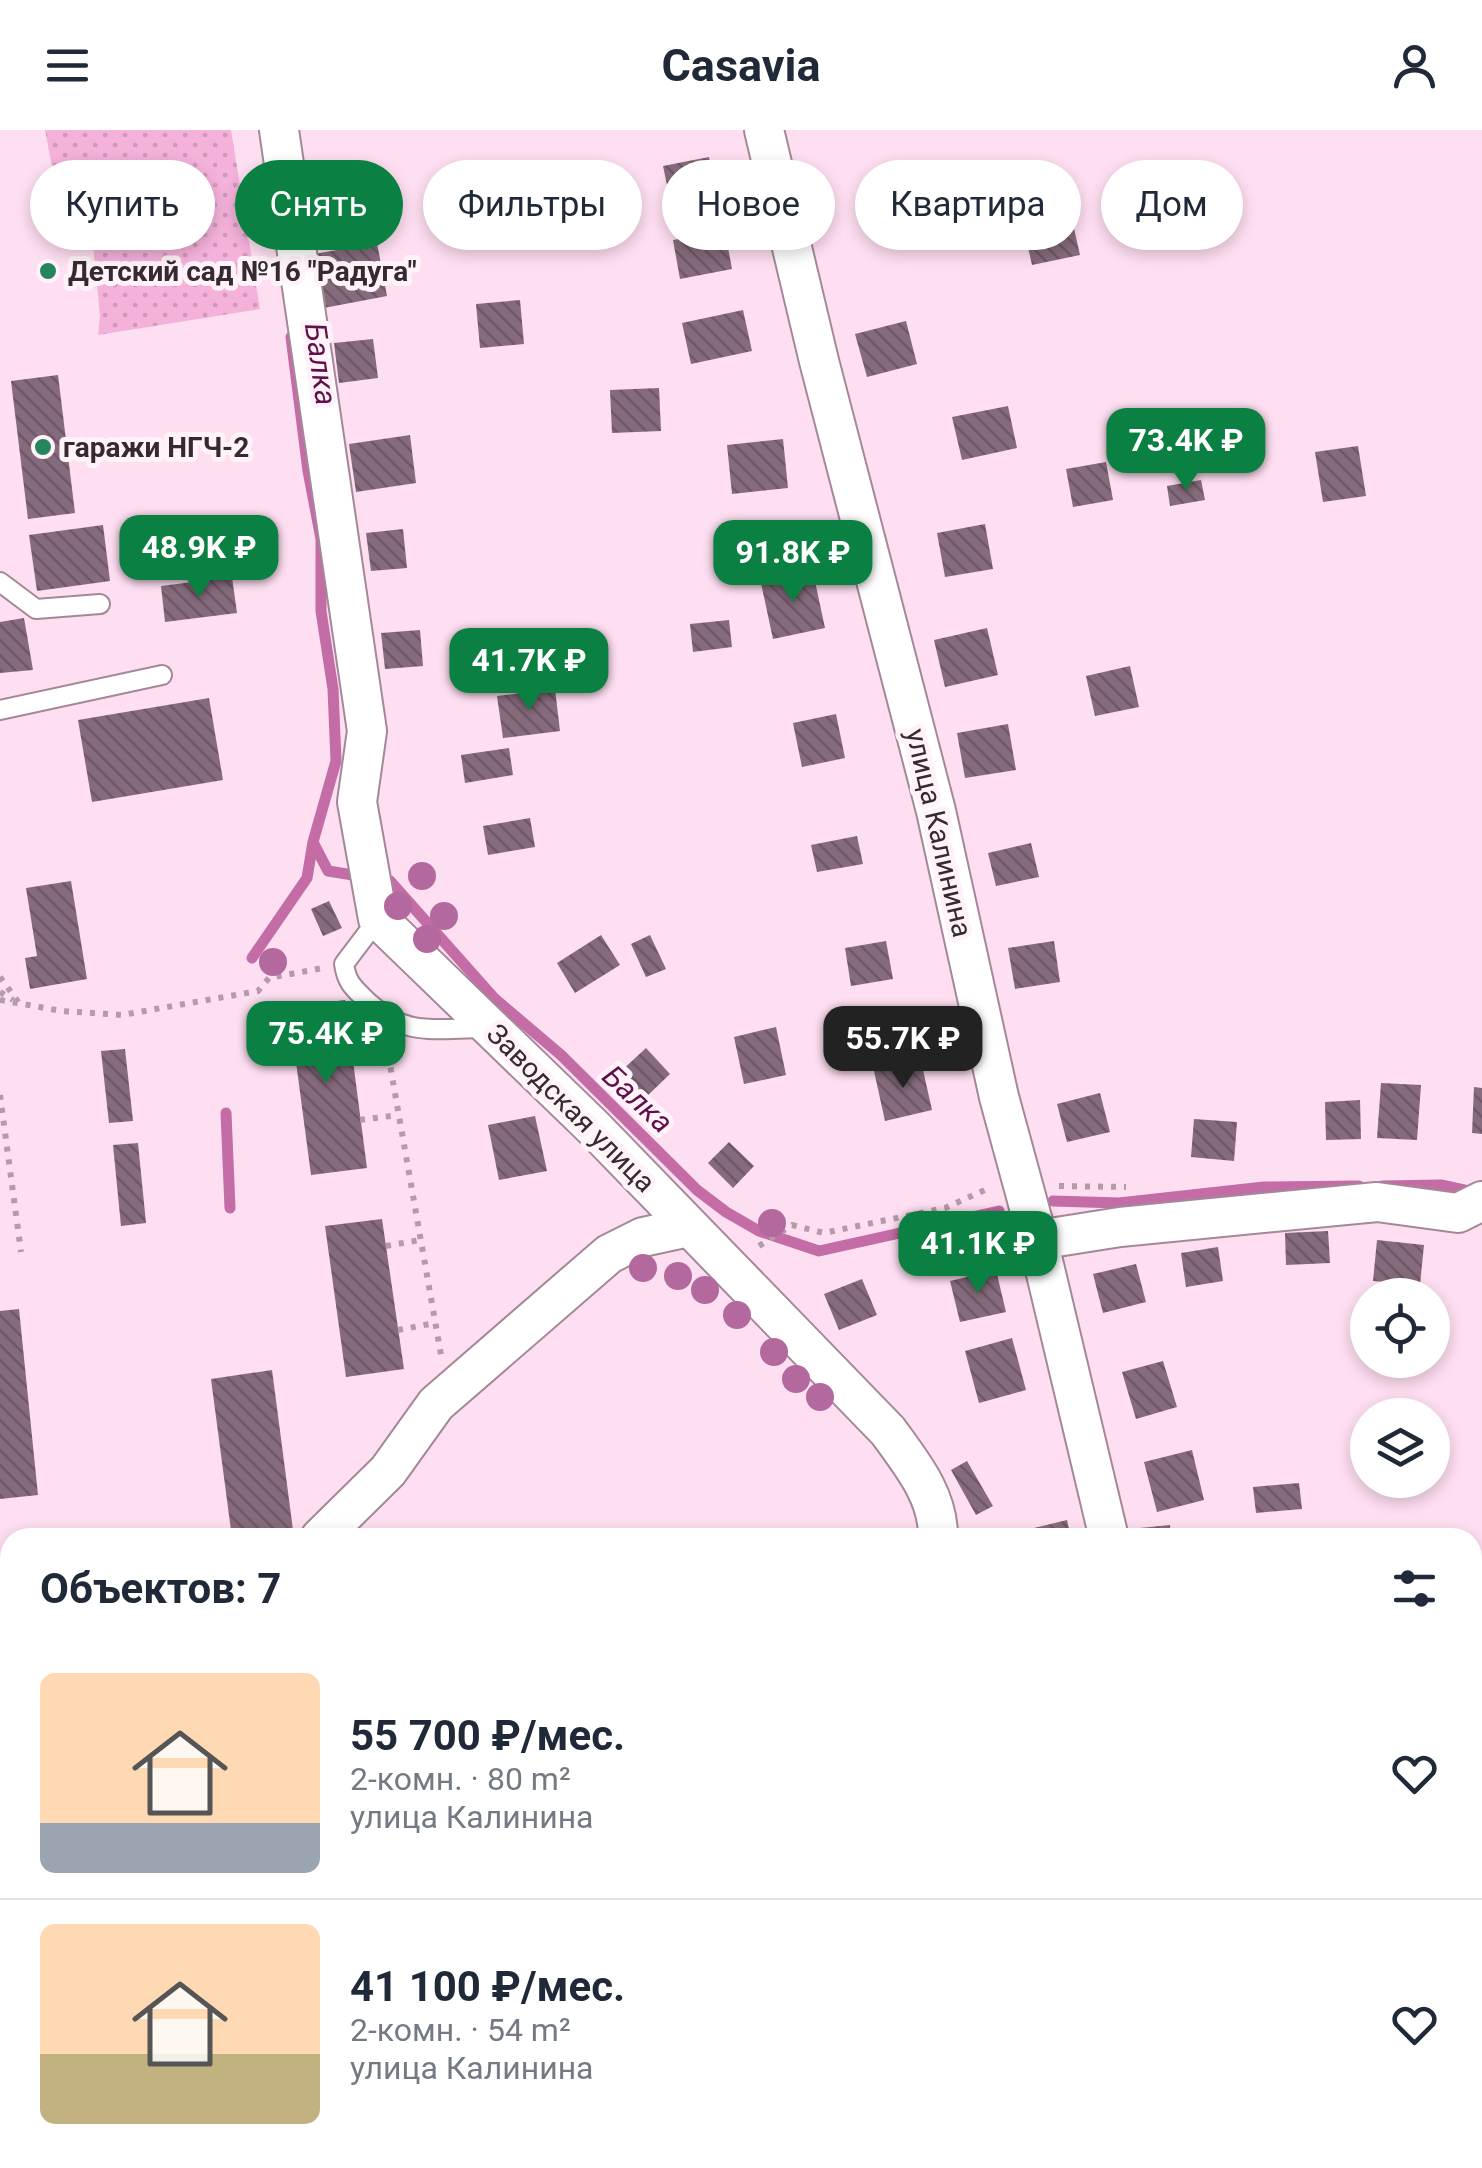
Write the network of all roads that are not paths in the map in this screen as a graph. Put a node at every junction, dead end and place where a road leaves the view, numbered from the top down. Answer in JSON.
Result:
{"nodes":[{"id":1,"x":279,"y":130,"type":"edge"},
{"id":2,"x":764,"y":130,"type":"edge"},
{"id":3,"x":0,"y":582,"type":"edge"},
{"id":4,"x":100,"y":604,"type":"dead end"},
{"id":5,"x":162,"y":675,"type":"dead end"},
{"id":6,"x":0,"y":710,"type":"edge"},
{"id":7,"x":378,"y":918,"type":"junction"},
{"id":8,"x":491,"y":1028,"type":"junction"},
{"id":9,"x":1470,"y":1207,"type":"edge"},
{"id":10,"x":689,"y":1227,"type":"junction"},
{"id":11,"x":1038,"y":1240,"type":"junction"},
{"id":12,"x":330,"y":1528,"type":"edge"},
{"id":13,"x":938,"y":1528,"type":"edge"},
{"id":14,"x":1108,"y":1528,"type":"edge"}],
"edges":[{"from":1,"to":7,"type":"street"},
{"from":2,"to":11,"type":"street","name":"улица Калинина"},
{"from":3,"to":4,"type":"lane"},
{"from":5,"to":6,"type":"lane"},
{"from":7,"to":8,"type":"street","name":"Заводская улица"},
{"from":7,"to":8,"type":"lane"},
{"from":8,"to":10,"type":"street","name":"Заводская улица"},
{"from":9,"to":11,"type":"street"},
{"from":10,"to":12,"type":"street","name":"Заводская улица"},
{"from":10,"to":13,"type":"street","name":"Заводская улица"},
{"from":11,"to":14,"type":"street","name":"улица Калинина"}]}
